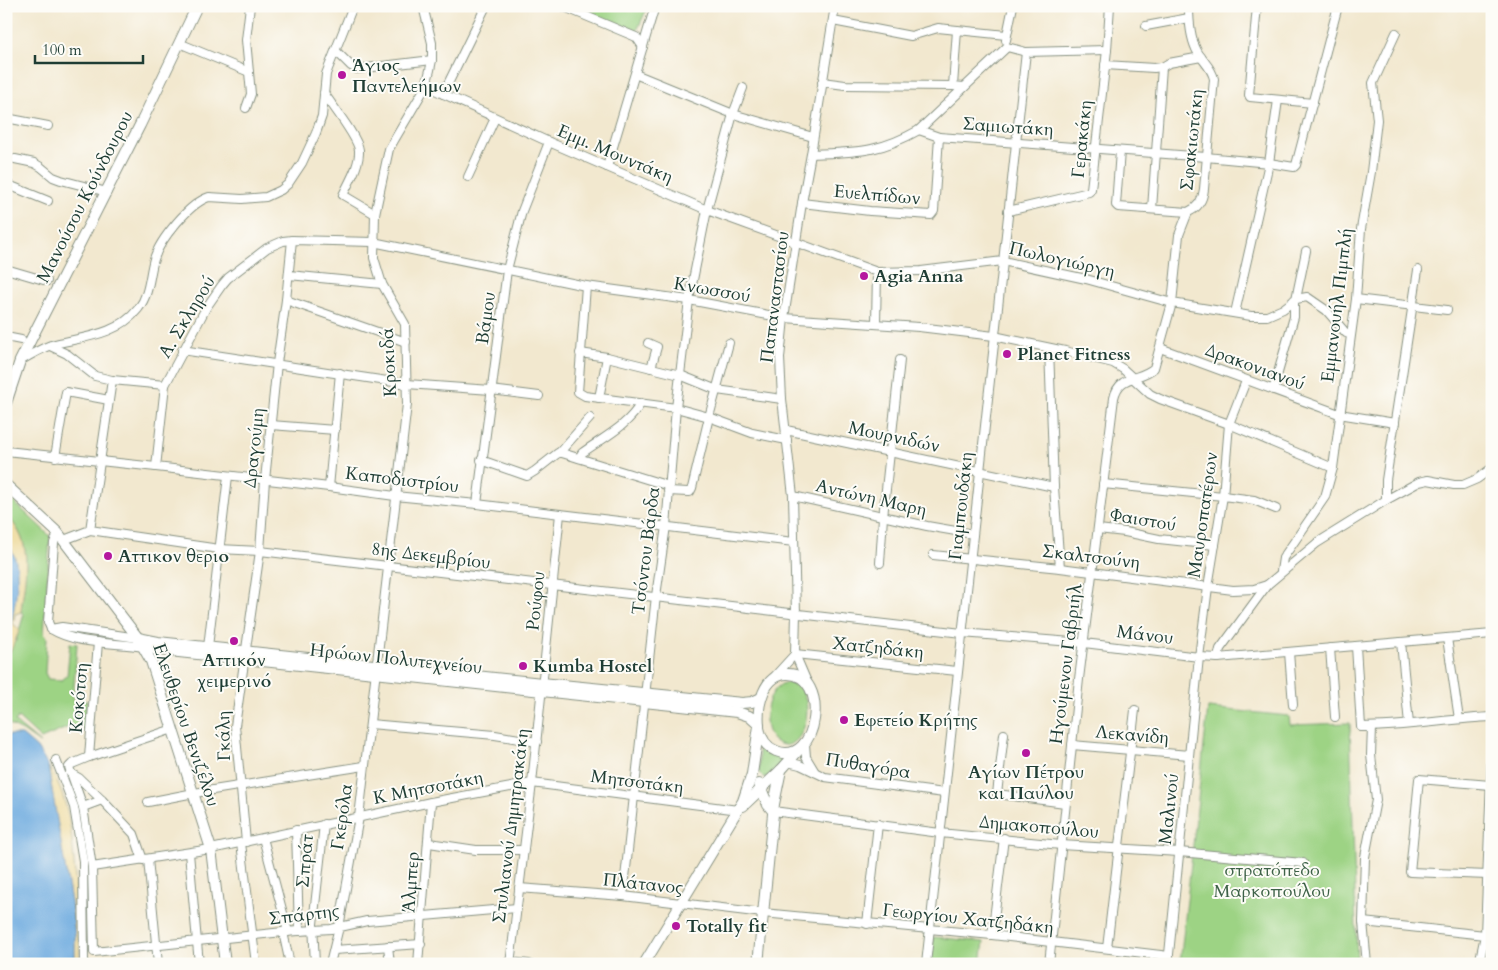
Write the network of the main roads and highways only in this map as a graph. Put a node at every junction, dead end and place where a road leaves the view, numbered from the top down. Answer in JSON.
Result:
{"nodes":[{"id":1,"x":197,"y":6,"type":"edge"},
{"id":2,"x":6,"y":403,"type":"edge"},
{"id":3,"x":6,"y":485,"type":"edge"},
{"id":4,"x":138,"y":638,"type":"junction"},
{"id":5,"x":144,"y":648,"type":"junction"},
{"id":6,"x":245,"y":655,"type":"junction"},
{"id":7,"x":644,"y":698,"type":"junction"},
{"id":8,"x":761,"y":698,"type":"junction"},
{"id":9,"x":759,"y":725,"type":"junction"},
{"id":10,"x":802,"y":747,"type":"junction"},
{"id":11,"x":754,"y":766,"type":"junction"},
{"id":12,"x":785,"y":766,"type":"junction"},
{"id":13,"x":761,"y":789,"type":"junction"},
{"id":14,"x":738,"y":810,"type":"junction"},
{"id":15,"x":773,"y":811,"type":"junction"},
{"id":16,"x":225,"y":964,"type":"edge"},
{"id":17,"x":644,"y":964,"type":"edge"},
{"id":18,"x":758,"y":964,"type":"edge"}],
"edges":[{"from":1,"to":2,"type":"main road","name":"Μανούσου Κούνδουρου"},
{"from":3,"to":4,"type":"main road","name":"Ελευθερίου Βενιζέλου"},
{"from":4,"to":5,"type":"main road","name":"Ελευθερίου Βενιζέλου"},
{"from":4,"to":6,"type":"main road"},
{"from":5,"to":6,"type":"main road","name":"Ηρώων Πολυτεχνείου"},
{"from":5,"to":16,"type":"main road","name":"Ελευθερίου Βενιζέλου"},
{"from":6,"to":7,"type":"main road","name":"Ηρώων Πολυτεχνείου"},
{"from":7,"to":8,"type":"main road"},
{"from":7,"to":9,"type":"main road"},
{"from":8,"to":9,"type":"main road"},
{"from":8,"to":10,"type":"main road"},
{"from":9,"to":10,"type":"main road"},
{"from":9,"to":11,"type":"main road"},
{"from":10,"to":12,"type":"main road"},
{"from":11,"to":13,"type":"main road"},
{"from":11,"to":14,"type":"main road"},
{"from":12,"to":13,"type":"main road"},
{"from":12,"to":15,"type":"main road"},
{"from":13,"to":14,"type":"main road"},
{"from":13,"to":15,"type":"main road"},
{"from":14,"to":17,"type":"main road"},
{"from":15,"to":18,"type":"main road"}]}
